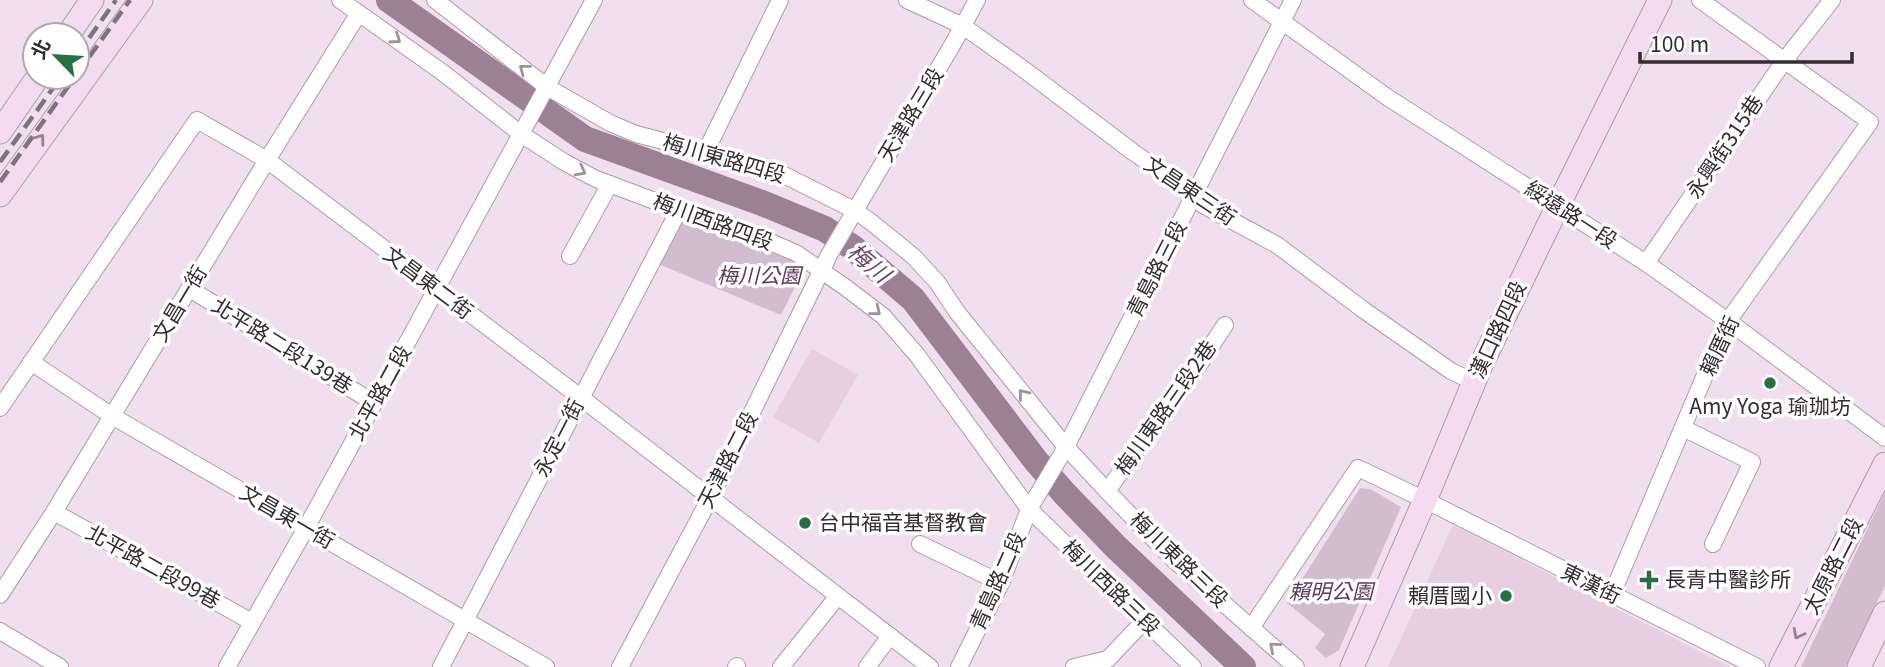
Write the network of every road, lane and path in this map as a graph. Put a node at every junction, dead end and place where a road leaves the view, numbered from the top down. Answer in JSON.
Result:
{"nodes":[{"id":1,"x":92,"y":0,"type":"edge"},
{"id":2,"x":142,"y":0,"type":"edge"},
{"id":3,"x":340,"y":0,"type":"edge"},
{"id":4,"x":435,"y":0,"type":"edge"},
{"id":5,"x":594,"y":0,"type":"edge"},
{"id":6,"x":780,"y":0,"type":"edge"},
{"id":7,"x":907,"y":0,"type":"edge"},
{"id":8,"x":976,"y":0,"type":"edge"},
{"id":9,"x":1252,"y":0,"type":"edge"},
{"id":10,"x":1293,"y":0,"type":"edge"},
{"id":11,"x":1660,"y":0,"type":"edge"},
{"id":12,"x":1700,"y":0,"type":"edge"},
{"id":13,"x":1832,"y":0,"type":"edge"},
{"id":14,"x":359,"y":13,"type":"junction"},
{"id":15,"x":78,"y":21,"type":"edge"},
{"id":16,"x":1282,"y":21,"type":"junction"},
{"id":17,"x":962,"y":26,"type":"junction"},
{"id":18,"x":1784,"y":61,"type":"junction"},
{"id":19,"x":28,"y":91,"type":"edge"},
{"id":20,"x":544,"y":93,"type":"junction"},
{"id":21,"x":0,"y":132,"type":"edge"},
{"id":22,"x":521,"y":134,"type":"junction"},
{"id":23,"x":706,"y":151,"type":"junction"},
{"id":24,"x":267,"y":160,"type":"junction"},
{"id":25,"x":610,"y":184,"type":"junction"},
{"id":26,"x":0,"y":195,"type":"edge"},
{"id":27,"x":1194,"y":195,"type":"junction"},
{"id":28,"x":1558,"y":206,"type":"junction"},
{"id":29,"x":679,"y":210,"type":"junction"},
{"id":30,"x":854,"y":210,"type":"junction"},
{"id":31,"x":831,"y":252,"type":"joint"},
{"id":32,"x":570,"y":256,"type":"dead end"},
{"id":33,"x":1646,"y":263,"type":"junction"},
{"id":34,"x":822,"y":270,"type":"junction"},
{"id":35,"x":190,"y":289,"type":"junction"},
{"id":36,"x":436,"y":289,"type":"junction"},
{"id":37,"x":1728,"y":321,"type":"junction"},
{"id":38,"x":1224,"y":325,"type":"dead end"},
{"id":39,"x":31,"y":362,"type":"junction"},
{"id":40,"x":1474,"y":382,"type":"junction"},
{"id":41,"x":580,"y":397,"type":"junction"},
{"id":42,"x":374,"y":403,"type":"junction"},
{"id":43,"x":0,"y":408,"type":"edge"},
{"id":44,"x":112,"y":416,"type":"junction"},
{"id":45,"x":1683,"y":428,"type":"junction"},
{"id":46,"x":1885,"y":438,"type":"edge"},
{"id":47,"x":1066,"y":447,"type":"junction"},
{"id":48,"x":1057,"y":462,"type":"joint"},
{"id":49,"x":1885,"y":464,"type":"edge"},
{"id":50,"x":1107,"y":491,"type":"junction"},
{"id":51,"x":709,"y":498,"type":"junction"},
{"id":52,"x":1425,"y":500,"type":"junction"},
{"id":53,"x":1033,"y":502,"type":"junction"},
{"id":54,"x":54,"y":512,"type":"junction"},
{"id":55,"x":306,"y":528,"type":"junction"},
{"id":56,"x":920,"y":544,"type":"dead end"},
{"id":57,"x":1713,"y":544,"type":"dead end"},
{"id":58,"x":1001,"y":583,"type":"junction"},
{"id":59,"x":1612,"y":594,"type":"junction"},
{"id":60,"x":0,"y":595,"type":"edge"},
{"id":61,"x":838,"y":596,"type":"junction"},
{"id":62,"x":1885,"y":613,"type":"edge"},
{"id":63,"x":465,"y":620,"type":"junction"},
{"id":64,"x":1144,"y":621,"type":"junction"},
{"id":65,"x":253,"y":622,"type":"junction"},
{"id":66,"x":1251,"y":628,"type":"junction"},
{"id":67,"x":0,"y":631,"type":"edge"},
{"id":68,"x":890,"y":636,"type":"junction"},
{"id":69,"x":61,"y":667,"type":"edge"},
{"id":70,"x":227,"y":667,"type":"edge"},
{"id":71,"x":440,"y":667,"type":"edge"},
{"id":72,"x":546,"y":667,"type":"edge"},
{"id":73,"x":620,"y":667,"type":"edge"},
{"id":74,"x":781,"y":667,"type":"edge"},
{"id":75,"x":867,"y":667,"type":"edge"},
{"id":76,"x":930,"y":667,"type":"edge"},
{"id":77,"x":959,"y":667,"type":"edge"},
{"id":78,"x":1074,"y":667,"type":"edge"},
{"id":79,"x":1193,"y":667,"type":"edge"},
{"id":80,"x":1296,"y":667,"type":"edge"},
{"id":81,"x":1352,"y":667,"type":"edge"},
{"id":82,"x":1757,"y":667,"type":"edge"},
{"id":83,"x":1782,"y":667,"type":"edge"},
{"id":84,"x":1859,"y":667,"type":"edge"}],
"edges":[{"from":1,"to":15,"type":"street"},
{"from":26,"to":2,"type":"street","one_way":true},
{"from":3,"to":14,"type":"street","name":"梅川西路四段"},
{"from":20,"to":4,"type":"street","name":"梅川東路四段","one_way":true},
{"from":5,"to":20,"type":"street","name":"北平路二段"},
{"from":6,"to":23,"type":"street"},
{"from":7,"to":17,"type":"street","name":"文昌東三街"},
{"from":8,"to":17,"type":"street","name":"天津路三段"},
{"from":9,"to":16,"type":"street","name":"綏遠路一段"},
{"from":10,"to":16,"type":"street","name":"青島路三段"},
{"from":11,"to":28,"type":"street","name":"漢口路四段"},
{"from":12,"to":18,"type":"street"},
{"from":13,"to":18,"type":"street","name":"永興街315巷"},
{"from":14,"to":22,"type":"street","name":"梅川西路四段","one_way":true},
{"from":14,"to":24,"type":"street","name":"文昌一街"},
{"from":16,"to":27,"type":"street","name":"青島路三段"},
{"from":16,"to":28,"type":"street","name":"綏遠路一段"},
{"from":17,"to":27,"type":"street","name":"文昌東三街"},
{"from":17,"to":30,"type":"street","name":"天津路三段"},
{"from":18,"to":33,"type":"street","name":"永興街315巷"},
{"from":18,"to":37,"type":"street","name":"賴厝街"},
{"from":19,"to":21,"type":"street"},
{"from":20,"to":22,"type":"street","name":"北平路二段"},
{"from":20,"to":23,"type":"street","name":"梅川東路四段"},
{"from":22,"to":25,"type":"street","name":"梅川西路四段","one_way":true},
{"from":22,"to":36,"type":"street","name":"北平路二段"},
{"from":23,"to":30,"type":"street","name":"梅川東路四段"},
{"from":24,"to":35,"type":"street","name":"文昌一街"},
{"from":24,"to":36,"type":"street","name":"文昌東二街"},
{"from":24,"to":39,"type":"street","name":"文昌東二街"},
{"from":25,"to":29,"type":"street","name":"梅川西路四段"},
{"from":25,"to":32,"type":"street"},
{"from":27,"to":40,"type":"street","name":"文昌東三街"},
{"from":27,"to":47,"type":"street","name":"青島路三段"},
{"from":28,"to":33,"type":"street","name":"綏遠路一段"},
{"from":28,"to":40,"type":"street","name":"漢口路四段"},
{"from":29,"to":34,"type":"street","name":"梅川西路四段"},
{"from":29,"to":41,"type":"street","name":"永定一街"},
{"from":30,"to":31,"type":"street","name":"天津路三段"},
{"from":47,"to":30,"type":"street","name":"梅川東路四段","one_way":true},
{"from":31,"to":34,"type":"street","name":"天津路二段"},
{"from":33,"to":37,"type":"street","name":"綏遠路一段"},
{"from":34,"to":51,"type":"street","name":"天津路二段"},
{"from":34,"to":53,"type":"street","name":"梅川西路四段","one_way":true},
{"from":35,"to":42,"type":"street","name":"北平路二段139巷"},
{"from":35,"to":44,"type":"street","name":"文昌一街"},
{"from":36,"to":41,"type":"street","name":"文昌東二街"},
{"from":36,"to":42,"type":"street","name":"北平路二段"},
{"from":37,"to":45,"type":"street","name":"賴厝街"},
{"from":37,"to":46,"type":"street","name":"綏遠路一段"},
{"from":38,"to":50,"type":"street","name":"梅川東路三段2巷"},
{"from":39,"to":43,"type":"street","name":"文昌東二街"},
{"from":39,"to":44,"type":"street","name":"文昌東一街"},
{"from":40,"to":52,"type":"street","name":"漢口路四段"},
{"from":41,"to":51,"type":"street","name":"文昌東二街"},
{"from":41,"to":63,"type":"street","name":"永定一街"},
{"from":42,"to":55,"type":"street","name":"北平路二段"},
{"from":44,"to":54,"type":"street","name":"文昌一街"},
{"from":44,"to":55,"type":"street","name":"文昌東一街"},
{"from":45,"to":57,"type":"street"},
{"from":45,"to":59,"type":"street","name":"賴厝街"},
{"from":47,"to":48,"type":"street","name":"青島路三段"},
{"from":47,"to":50,"type":"street","name":"梅川東路三段"},
{"from":48,"to":53,"type":"street","name":"青島路二段"},
{"from":49,"to":83,"type":"street","name":"太原路二段","one_way":true},
{"from":50,"to":66,"type":"street","name":"梅川東路三段"},
{"from":51,"to":61,"type":"street","name":"文昌東二街"},
{"from":51,"to":73,"type":"street","name":"天津路二段"},
{"from":52,"to":59,"type":"street","name":"東漢街"},
{"from":52,"to":66,"type":"street","name":"東漢街"},
{"from":52,"to":81,"type":"street","name":"漢口路四段"},
{"from":53,"to":58,"type":"street","name":"青島路二段"},
{"from":53,"to":64,"type":"street","name":"梅川西路三段"},
{"from":54,"to":60,"type":"street","name":"文昌一街"},
{"from":54,"to":65,"type":"street","name":"北平路二段99巷"},
{"from":55,"to":63,"type":"street","name":"文昌東一街"},
{"from":55,"to":65,"type":"street","name":"北平路二段"},
{"from":56,"to":58,"type":"street"},
{"from":58,"to":77,"type":"street","name":"青島路二段"},
{"from":59,"to":82,"type":"street","name":"東漢街"},
{"from":61,"to":68,"type":"street","name":"文昌東二街"},
{"from":61,"to":74,"type":"street"},
{"from":62,"to":84,"type":"street"},
{"from":63,"to":71,"type":"street","name":"永定一街"},
{"from":63,"to":72,"type":"street","name":"文昌東一街"},
{"from":64,"to":78,"type":"street"},
{"from":64,"to":79,"type":"street","name":"梅川西路三段"},
{"from":65,"to":70,"type":"street","name":"北平路二段"},
{"from":80,"to":66,"type":"street","name":"梅川東路三段","one_way":true},
{"from":67,"to":69,"type":"street"},
{"from":68,"to":75,"type":"street"},
{"from":68,"to":76,"type":"street","name":"文昌東二街"}]}
